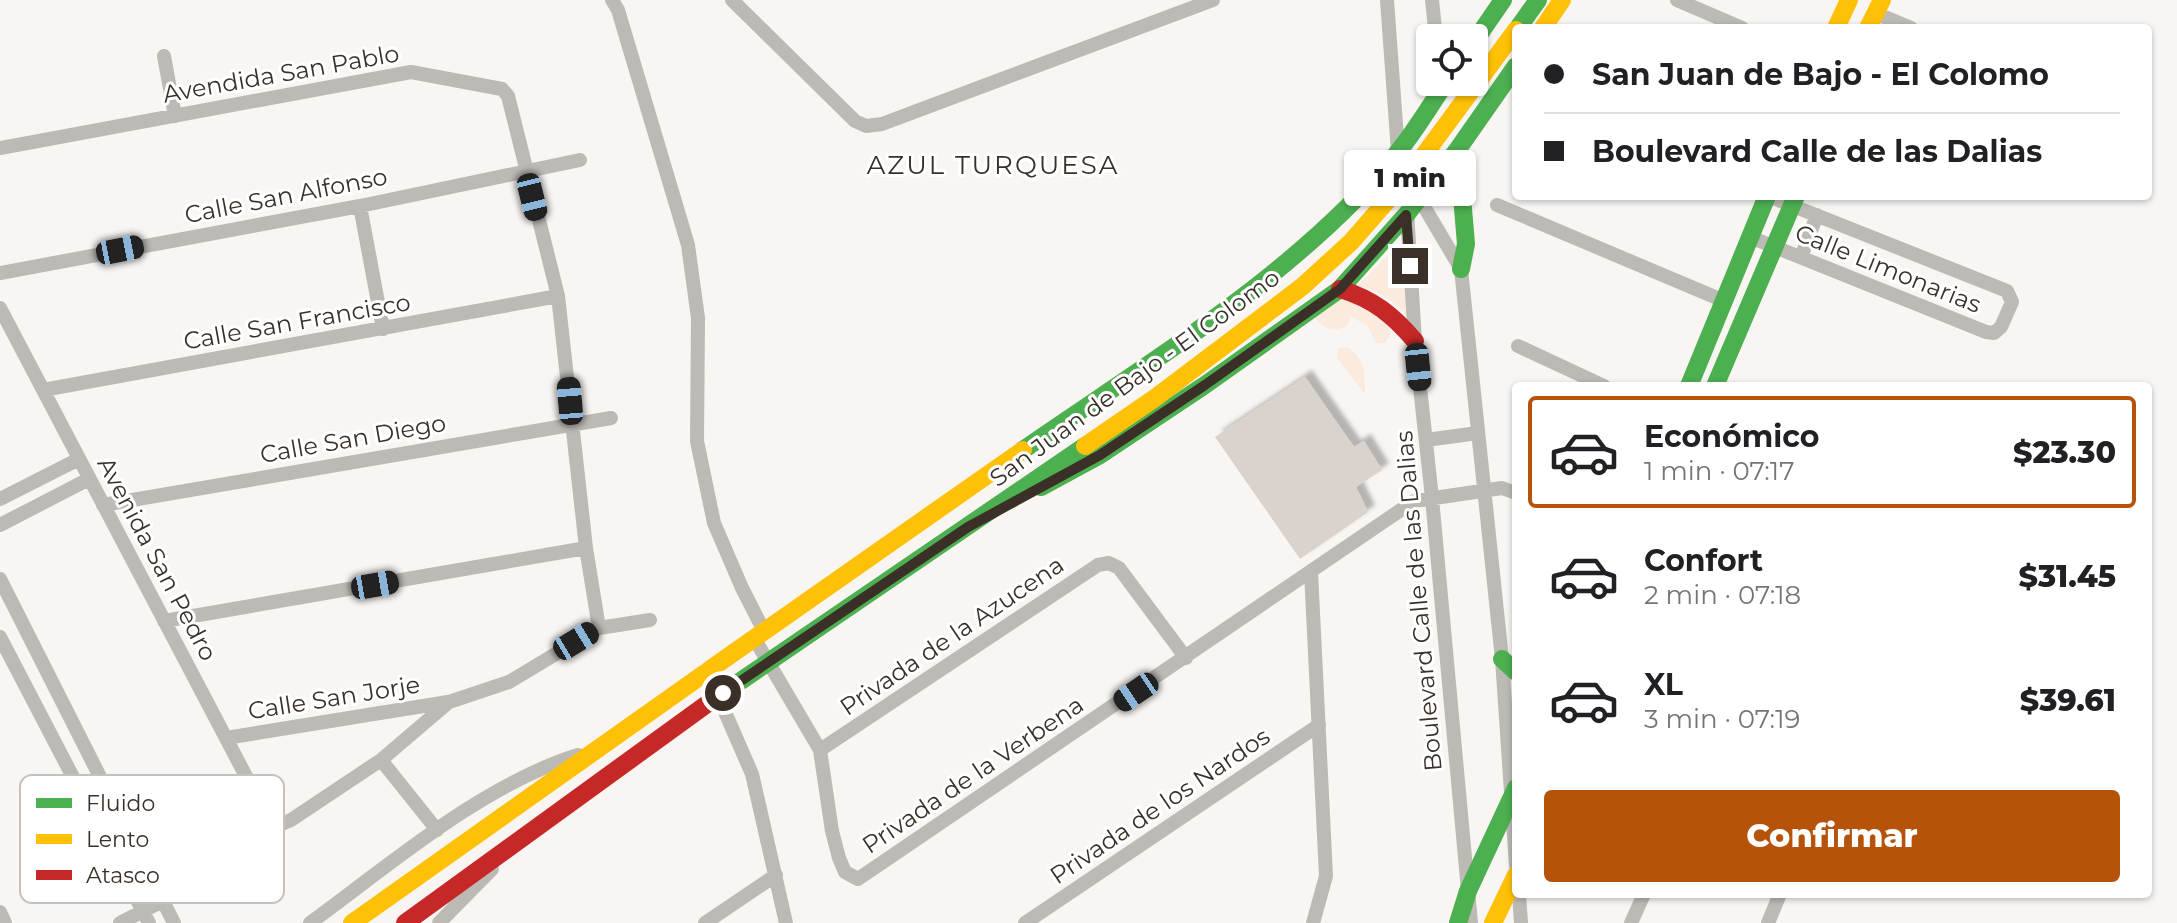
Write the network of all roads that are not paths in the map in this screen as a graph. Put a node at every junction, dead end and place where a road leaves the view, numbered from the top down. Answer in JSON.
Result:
{"nodes":[{"id":1,"x":612,"y":0,"type":"edge"},
{"id":2,"x":732,"y":0,"type":"edge"},
{"id":3,"x":1387,"y":0,"type":"edge"},
{"id":4,"x":1432,"y":0,"type":"edge"},
{"id":5,"x":1503,"y":0,"type":"edge"},
{"id":6,"x":1538,"y":0,"type":"edge"},
{"id":7,"x":1562,"y":0,"type":"edge"},
{"id":8,"x":1677,"y":0,"type":"edge"},
{"id":9,"x":1849,"y":0,"type":"edge"},
{"id":10,"x":1207,"y":1,"type":"edge"},
{"id":11,"x":1875,"y":14,"type":"edge"},
{"id":12,"x":1435,"y":24,"type":"edge"},
{"id":13,"x":1486,"y":24,"type":"edge"},
{"id":14,"x":1521,"y":24,"type":"edge"},
{"id":15,"x":1546,"y":24,"type":"edge"},
{"id":16,"x":1733,"y":24,"type":"edge"},
{"id":17,"x":1838,"y":24,"type":"edge"},
{"id":18,"x":1898,"y":24,"type":"edge"},
{"id":19,"x":1512,"y":36,"type":"edge"},
{"id":20,"x":164,"y":56,"type":"dead end"},
{"id":21,"x":1512,"y":72,"type":"edge"},
{"id":22,"x":1436,"y":96,"type":"edge"},
{"id":23,"x":1454,"y":96,"type":"edge"},
{"id":24,"x":1461,"y":107,"type":"junction"},
{"id":25,"x":175,"y":116,"type":"junction"},
{"id":26,"x":0,"y":148,"type":"edge"},
{"id":27,"x":1458,"y":149,"type":"junction"},
{"id":28,"x":1398,"y":152,"type":"junction"},
{"id":29,"x":580,"y":160,"type":"dead end"},
{"id":30,"x":526,"y":172,"type":"junction"},
{"id":31,"x":1407,"y":178,"type":"junction"},
{"id":32,"x":1419,"y":199,"type":"junction"},
{"id":33,"x":1766,"y":200,"type":"edge"},
{"id":34,"x":1795,"y":200,"type":"edge"},
{"id":35,"x":1497,"y":205,"type":"dead end"},
{"id":36,"x":360,"y":206,"type":"junction"},
{"id":37,"x":1406,"y":215,"type":"junction"},
{"id":38,"x":1817,"y":215,"type":"junction"},
{"id":39,"x":1750,"y":237,"type":"junction"},
{"id":40,"x":1776,"y":247,"type":"junction"},
{"id":41,"x":1801,"y":257,"type":"junction"},
{"id":42,"x":1461,"y":269,"type":"junction"},
{"id":43,"x":0,"y":273,"type":"edge"},
{"id":44,"x":1340,"y":289,"type":"junction"},
{"id":45,"x":558,"y":296,"type":"junction"},
{"id":46,"x":1722,"y":300,"type":"junction"},
{"id":47,"x":0,"y":308,"type":"edge"},
{"id":48,"x":383,"y":329,"type":"junction"},
{"id":49,"x":1415,"y":341,"type":"junction"},
{"id":50,"x":1518,"y":346,"type":"dead end"},
{"id":51,"x":1595,"y":382,"type":"edge"},
{"id":52,"x":1691,"y":382,"type":"edge"},
{"id":53,"x":1717,"y":382,"type":"edge"},
{"id":54,"x":43,"y":390,"type":"junction"},
{"id":55,"x":611,"y":418,"type":"dead end"},
{"id":56,"x":571,"y":424,"type":"junction"},
{"id":57,"x":1478,"y":433,"type":"junction"},
{"id":58,"x":1426,"y":440,"type":"junction"},
{"id":59,"x":79,"y":459,"type":"junction"},
{"id":60,"x":89,"y":479,"type":"junction"},
{"id":61,"x":1484,"y":490,"type":"junction"},
{"id":62,"x":1512,"y":492,"type":"edge"},
{"id":63,"x":1432,"y":498,"type":"junction"},
{"id":64,"x":0,"y":499,"type":"edge"},
{"id":65,"x":103,"y":505,"type":"junction"},
{"id":66,"x":0,"y":525,"type":"edge"},
{"id":67,"x":968,"y":527,"type":"junction"},
{"id":68,"x":586,"y":548,"type":"junction"},
{"id":69,"x":1311,"y":572,"type":"junction"},
{"id":70,"x":0,"y":579,"type":"edge"},
{"id":71,"x":650,"y":620,"type":"dead end"},
{"id":72,"x":164,"y":621,"type":"junction"},
{"id":73,"x":599,"y":628,"type":"junction"},
{"id":74,"x":0,"y":637,"type":"edge"},
{"id":75,"x":753,"y":639,"type":"junction"},
{"id":76,"x":1186,"y":658,"type":"junction"},
{"id":77,"x":1509,"y":666,"type":"edge"},
{"id":78,"x":762,"y":667,"type":"junction"},
{"id":79,"x":707,"y":672,"type":"junction"},
{"id":80,"x":721,"y":695,"type":"junction"},
{"id":81,"x":449,"y":702,"type":"junction"},
{"id":82,"x":1319,"y":725,"type":"junction"},
{"id":83,"x":226,"y":738,"type":"junction"},
{"id":84,"x":1512,"y":742,"type":"edge"},
{"id":85,"x":597,"y":749,"type":"junction"},
{"id":86,"x":820,"y":750,"type":"junction"},
{"id":87,"x":381,"y":760,"type":"junction"},
{"id":88,"x":72,"y":775,"type":"edge"},
{"id":89,"x":99,"y":775,"type":"edge"},
{"id":90,"x":245,"y":775,"type":"edge"},
{"id":91,"x":1512,"y":797,"type":"edge"},
{"id":92,"x":284,"y":823,"type":"edge"},
{"id":93,"x":437,"y":830,"type":"junction"},
{"id":94,"x":507,"y":851,"type":"junction"},
{"id":95,"x":1478,"y":870,"type":"junction"},
{"id":96,"x":1512,"y":871,"type":"edge"},
{"id":97,"x":776,"y":875,"type":"junction"},
{"id":98,"x":1512,"y":882,"type":"edge"},
{"id":99,"x":1468,"y":891,"type":"junction"},
{"id":100,"x":1519,"y":898,"type":"edge"},
{"id":101,"x":1642,"y":898,"type":"edge"},
{"id":102,"x":1778,"y":898,"type":"edge"},
{"id":103,"x":162,"y":903,"type":"edge"},
{"id":104,"x":164,"y":903,"type":"edge"},
{"id":105,"x":0,"y":912,"type":"edge"},
{"id":106,"x":1496,"y":916,"type":"edge"},
{"id":107,"x":146,"y":917,"type":"edge"},
{"id":108,"x":5,"y":923,"type":"edge"},
{"id":109,"x":120,"y":923,"type":"edge"},
{"id":110,"x":174,"y":923,"type":"edge"},
{"id":111,"x":310,"y":923,"type":"edge"},
{"id":112,"x":352,"y":923,"type":"edge"},
{"id":113,"x":405,"y":923,"type":"edge"},
{"id":114,"x":439,"y":923,"type":"edge"},
{"id":115,"x":705,"y":923,"type":"edge"},
{"id":116,"x":786,"y":923,"type":"edge"},
{"id":117,"x":1025,"y":923,"type":"edge"},
{"id":118,"x":1313,"y":923,"type":"edge"},
{"id":119,"x":1458,"y":923,"type":"edge"},
{"id":120,"x":1471,"y":923,"type":"edge"},
{"id":121,"x":1521,"y":923,"type":"edge"},
{"id":122,"x":1631,"y":923,"type":"edge"},
{"id":123,"x":1768,"y":923,"type":"edge"}],
"edges":[{"from":1,"to":75,"type":"street"},
{"from":2,"to":10,"type":"street"},
{"from":3,"to":28,"type":"street","name":"Boulevard Calle de las Dalias"},
{"from":4,"to":12,"type":"street"},
{"from":5,"to":13,"type":"main road"},
{"from":6,"to":14,"type":"main road","name":"San Juan de Bajo - El Colomo"},
{"from":7,"to":15,"type":"main road"},
{"from":8,"to":16,"type":"street"},
{"from":9,"to":17,"type":"main road"},
{"from":11,"to":18,"type":"street"},
{"from":19,"to":24,"type":"main road","name":"San Juan de Bajo - El Colomo"},
{"from":20,"to":25,"type":"street"},
{"from":21,"to":27,"type":"main road"},
{"from":22,"to":28,"type":"main road","name":"San Juan de Bajo - El Colomo"},
{"from":23,"to":24,"type":"street"},
{"from":24,"to":31,"type":"main road","name":"San Juan de Bajo - El Colomo"},
{"from":25,"to":26,"type":"street","name":"Avendida San Pablo"},
{"from":25,"to":30,"type":"street","name":"Avendida San Pablo"},
{"from":27,"to":32,"type":"main road"},
{"from":27,"to":42,"type":"main road"},
{"from":28,"to":31,"type":"street","name":"Boulevard Calle de las Dalias"},
{"from":28,"to":75,"type":"main road","name":"San Juan de Bajo - El Colomo"},
{"from":29,"to":30,"type":"street","name":"Calle San Alfonso"},
{"from":30,"to":36,"type":"street","name":"Calle San Alfonso"},
{"from":30,"to":45,"type":"street","name":"Avendida San Pablo"},
{"from":31,"to":32,"type":"street","name":"Boulevard Calle de las Dalias"},
{"from":31,"to":37,"type":"street","name":"Boulevard Calle de las Dalias"},
{"from":31,"to":67,"type":"main road","name":"San Juan de Bajo - El Colomo"},
{"from":32,"to":37,"type":"main road"},
{"from":32,"to":42,"type":"street","name":"Boulevard Calle de las Dalias"},
{"from":33,"to":39,"type":"main road"},
{"from":34,"to":38,"type":"street","name":"Calle Limonarias"},
{"from":34,"to":40,"type":"main road"},
{"from":35,"to":46,"type":"street"},
{"from":36,"to":43,"type":"street","name":"Calle San Alfonso"},
{"from":36,"to":48,"type":"street"},
{"from":37,"to":44,"type":"main road"},
{"from":37,"to":49,"type":"street","name":"Boulevard Calle de las Dalias"},
{"from":38,"to":41,"type":"street"},
{"from":38,"to":41,"type":"street","name":"Calle Limonarias"},
{"from":39,"to":40,"type":"street","name":"Calle Limonarias"},
{"from":39,"to":46,"type":"main road"},
{"from":40,"to":41,"type":"street","name":"Calle Limonarias"},
{"from":40,"to":53,"type":"main road"},
{"from":42,"to":57,"type":"street","name":"Boulevard Calle de las Dalias"},
{"from":44,"to":49,"type":"main road"},
{"from":44,"to":67,"type":"main road"},
{"from":45,"to":48,"type":"street","name":"Calle San Francisco"},
{"from":45,"to":56,"type":"street","name":"Avendida San Pablo"},
{"from":46,"to":52,"type":"main road"},
{"from":47,"to":54,"type":"street","name":"Avenida San Pedro"},
{"from":48,"to":54,"type":"street","name":"Calle San Francisco"},
{"from":49,"to":58,"type":"street","name":"Boulevard Calle de las Dalias"},
{"from":50,"to":51,"type":"street"},
{"from":54,"to":59,"type":"street","name":"Avenida San Pedro"},
{"from":55,"to":56,"type":"street","name":"Calle San Diego"},
{"from":56,"to":65,"type":"street","name":"Calle San Diego"},
{"from":56,"to":68,"type":"street","name":"Avendida San Pablo"},
{"from":57,"to":58,"type":"street"},
{"from":57,"to":61,"type":"street","name":"Boulevard Calle de las Dalias"},
{"from":58,"to":63,"type":"street","name":"Boulevard Calle de las Dalias"},
{"from":59,"to":60,"type":"street","name":"Avenida San Pedro"},
{"from":59,"to":64,"type":"street"},
{"from":60,"to":65,"type":"street","name":"Avenida San Pedro"},
{"from":60,"to":66,"type":"street"},
{"from":61,"to":62,"type":"street","name":"Privada de la Verbena"},
{"from":61,"to":63,"type":"street","name":"Privada de la Verbena"},
{"from":61,"to":77,"type":"street","name":"Boulevard Calle de las Dalias"},
{"from":63,"to":69,"type":"street","name":"Privada de la Verbena"},
{"from":63,"to":99,"type":"street","name":"Boulevard Calle de las Dalias"},
{"from":65,"to":72,"type":"street","name":"Avenida San Pedro"},
{"from":67,"to":78,"type":"main road","name":"San Juan de Bajo - El Colomo"},
{"from":68,"to":72,"type":"street"},
{"from":68,"to":73,"type":"street","name":"Avendida San Pablo"},
{"from":69,"to":76,"type":"street","name":"Privada de la Verbena"},
{"from":69,"to":82,"type":"street"},
{"from":70,"to":89,"type":"street"},
{"from":71,"to":73,"type":"street"},
{"from":72,"to":83,"type":"street","name":"Avenida San Pedro"},
{"from":73,"to":81,"type":"street"},
{"from":74,"to":88,"type":"street"},
{"from":75,"to":78,"type":"street"},
{"from":75,"to":79,"type":"main road","name":"San Juan de Bajo - El Colomo"},
{"from":76,"to":86,"type":"street","name":"Privada de la Azucena"},
{"from":76,"to":86,"type":"street","name":"Privada de la Verbena"},
{"from":77,"to":84,"type":"street","name":"Boulevard Calle de las Dalias"},
{"from":78,"to":80,"type":"main road","name":"San Juan de Bajo - El Colomo"},
{"from":78,"to":86,"type":"street"},
{"from":79,"to":80,"type":"street"},
{"from":79,"to":85,"type":"main road","name":"San Juan de Bajo - El Colomo"},
{"from":80,"to":94,"type":"main road","name":"San Juan de Bajo - El Colomo"},
{"from":80,"to":97,"type":"street"},
{"from":81,"to":83,"type":"street","name":"Calle San Jorje"},
{"from":81,"to":87,"type":"street"},
{"from":82,"to":117,"type":"street","name":"Privada de los Nardos"},
{"from":82,"to":118,"type":"street"},
{"from":83,"to":90,"type":"street","name":"Avenida San Pedro"},
{"from":85,"to":93,"type":"street"},
{"from":85,"to":112,"type":"main road","name":"San Juan de Bajo - El Colomo"},
{"from":87,"to":92,"type":"street"},
{"from":87,"to":93,"type":"street"},
{"from":91,"to":95,"type":"main road"},
{"from":93,"to":111,"type":"street"},
{"from":94,"to":113,"type":"main road","name":"San Juan de Bajo - El Colomo"},
{"from":94,"to":114,"type":"street"},
{"from":95,"to":96,"type":"main road"},
{"from":95,"to":99,"type":"main road"},
{"from":97,"to":115,"type":"street"},
{"from":97,"to":116,"type":"street"},
{"from":98,"to":106,"type":"main road"},
{"from":99,"to":106,"type":"main road"},
{"from":99,"to":119,"type":"main road"},
{"from":99,"to":120,"type":"street","name":"Boulevard Calle de las Dalias"},
{"from":100,"to":121,"type":"street"},
{"from":101,"to":122,"type":"street"},
{"from":102,"to":123,"type":"street"},
{"from":103,"to":107,"type":"street"},
{"from":104,"to":110,"type":"street"},
{"from":105,"to":108,"type":"street"},
{"from":107,"to":109,"type":"street"}]}
